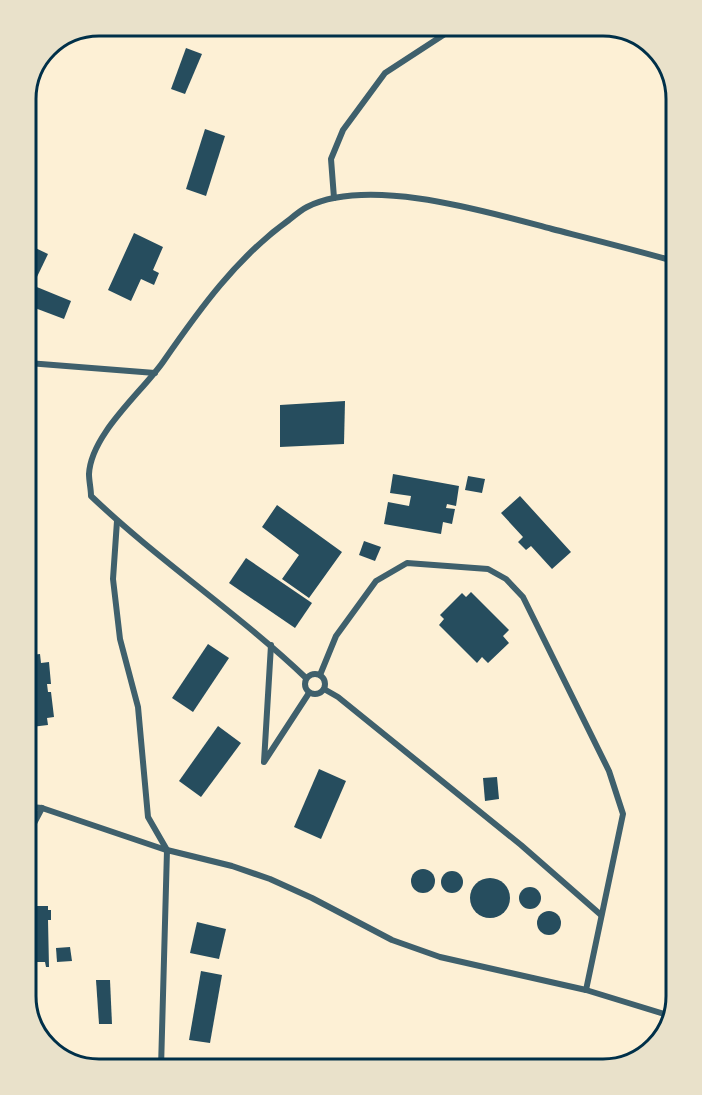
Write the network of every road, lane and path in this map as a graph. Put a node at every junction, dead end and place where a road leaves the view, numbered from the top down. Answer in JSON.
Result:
{"nodes":[{"id":1,"x":442,"y":36,"type":"edge"},
{"id":2,"x":334,"y":198,"type":"junction"},
{"id":3,"x":666,"y":259,"type":"edge"},
{"id":4,"x":36,"y":364,"type":"edge"},
{"id":5,"x":155,"y":373,"type":"junction"},
{"id":6,"x":117,"y":521,"type":"junction"},
{"id":7,"x":271,"y":645,"type":"junction"},
{"id":8,"x":320,"y":675,"type":"junction"},
{"id":9,"x":306,"y":678,"type":"junction"},
{"id":10,"x":324,"y":689,"type":"junction"},
{"id":11,"x":309,"y":693,"type":"junction"},
{"id":12,"x":36,"y":807,"type":"edge"},
{"id":13,"x":42,"y":808,"type":"junction"},
{"id":14,"x":36,"y":819,"type":"edge"},
{"id":15,"x":167,"y":850,"type":"junction"},
{"id":16,"x":601,"y":915,"type":"junction"},
{"id":17,"x":586,"y":990,"type":"junction"},
{"id":18,"x":663,"y":1014,"type":"edge"},
{"id":19,"x":160,"y":1059,"type":"edge"}],
"edges":[{"from":1,"to":2,"type":"street"},
{"from":2,"to":3,"type":"street"},
{"from":2,"to":5,"type":"street"},
{"from":4,"to":5,"type":"street"},
{"from":5,"to":6,"type":"street"},
{"from":6,"to":7,"type":"street"},
{"from":6,"to":15,"type":"street"},
{"from":7,"to":9,"type":"street"},
{"from":7,"to":11,"type":"street"},
{"from":8,"to":9,"type":"street"},
{"from":8,"to":10,"type":"street"},
{"from":8,"to":16,"type":"street"},
{"from":9,"to":11,"type":"street"},
{"from":10,"to":11,"type":"street"},
{"from":10,"to":16,"type":"street"},
{"from":12,"to":13,"type":"street"},
{"from":13,"to":14,"type":"street"},
{"from":13,"to":15,"type":"street"},
{"from":15,"to":17,"type":"street"},
{"from":15,"to":19,"type":"street"},
{"from":16,"to":17,"type":"street"},
{"from":17,"to":18,"type":"street"}]}
